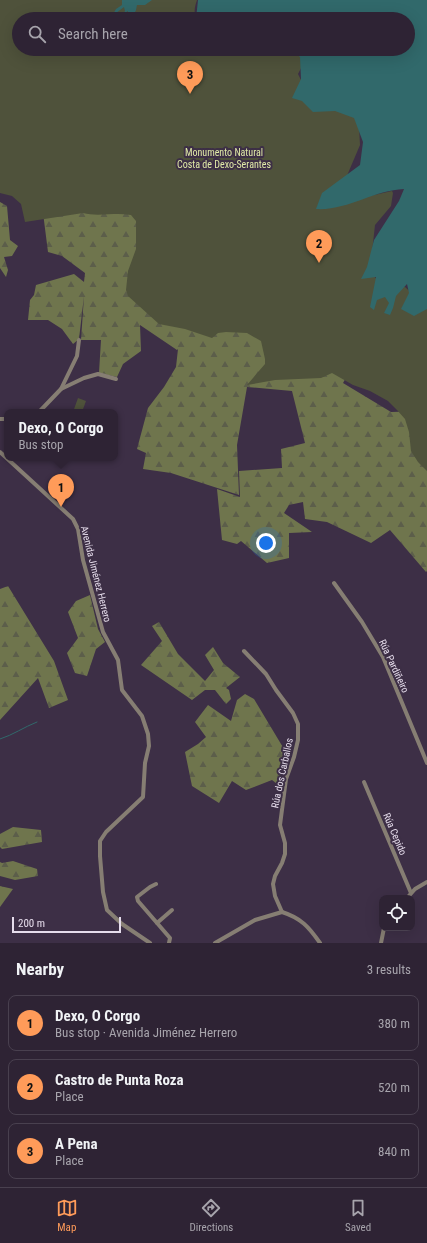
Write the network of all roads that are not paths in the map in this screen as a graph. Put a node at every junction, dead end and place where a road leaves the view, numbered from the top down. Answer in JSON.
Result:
{"nodes":[{"id":1,"x":79,"y":340,"type":"dead end"},
{"id":2,"x":116,"y":379,"type":"dead end"},
{"id":3,"x":61,"y":389,"type":"junction"},
{"id":4,"x":41,"y":409,"type":"edge"},
{"id":5,"x":10,"y":461,"type":"edge"},
{"id":6,"x":334,"y":583,"type":"dead end"},
{"id":7,"x":244,"y":651,"type":"dead end"},
{"id":8,"x":427,"y":763,"type":"edge"},
{"id":9,"x":364,"y":782,"type":"dead end"},
{"id":10,"x":427,"y":882,"type":"edge"},
{"id":11,"x":156,"y":884,"type":"dead end"},
{"id":12,"x":411,"y":893,"type":"joint"},
{"id":13,"x":172,"y":910,"type":"dead end"},
{"id":14,"x":282,"y":912,"type":"junction"},
{"id":15,"x":157,"y":923,"type":"junction"},
{"id":16,"x":383,"y":931,"type":"edge"},
{"id":17,"x":150,"y":943,"type":"edge"},
{"id":18,"x":168,"y":943,"type":"edge"},
{"id":19,"x":214,"y":943,"type":"edge"},
{"id":20,"x":320,"y":943,"type":"edge"},
{"id":21,"x":381,"y":943,"type":"edge"}],
"edges":[{"from":1,"to":3,"type":"street"},
{"from":2,"to":3,"type":"street"},
{"from":3,"to":4,"type":"street"},
{"from":5,"to":17,"type":"street","name":"Avenida Jiménez Herrero"},
{"from":6,"to":8,"type":"street","name":"Rúa Pardiñeiro"},
{"from":7,"to":14,"type":"street","name":"Rúa dos Carballos"},
{"from":9,"to":12,"type":"street","name":"Rúa Cepido"},
{"from":10,"to":12,"type":"street"},
{"from":11,"to":15,"type":"street"},
{"from":13,"to":15,"type":"street"},
{"from":14,"to":19,"type":"street"},
{"from":14,"to":20,"type":"street"},
{"from":15,"to":18,"type":"street"},
{"from":16,"to":21,"type":"street"}]}
